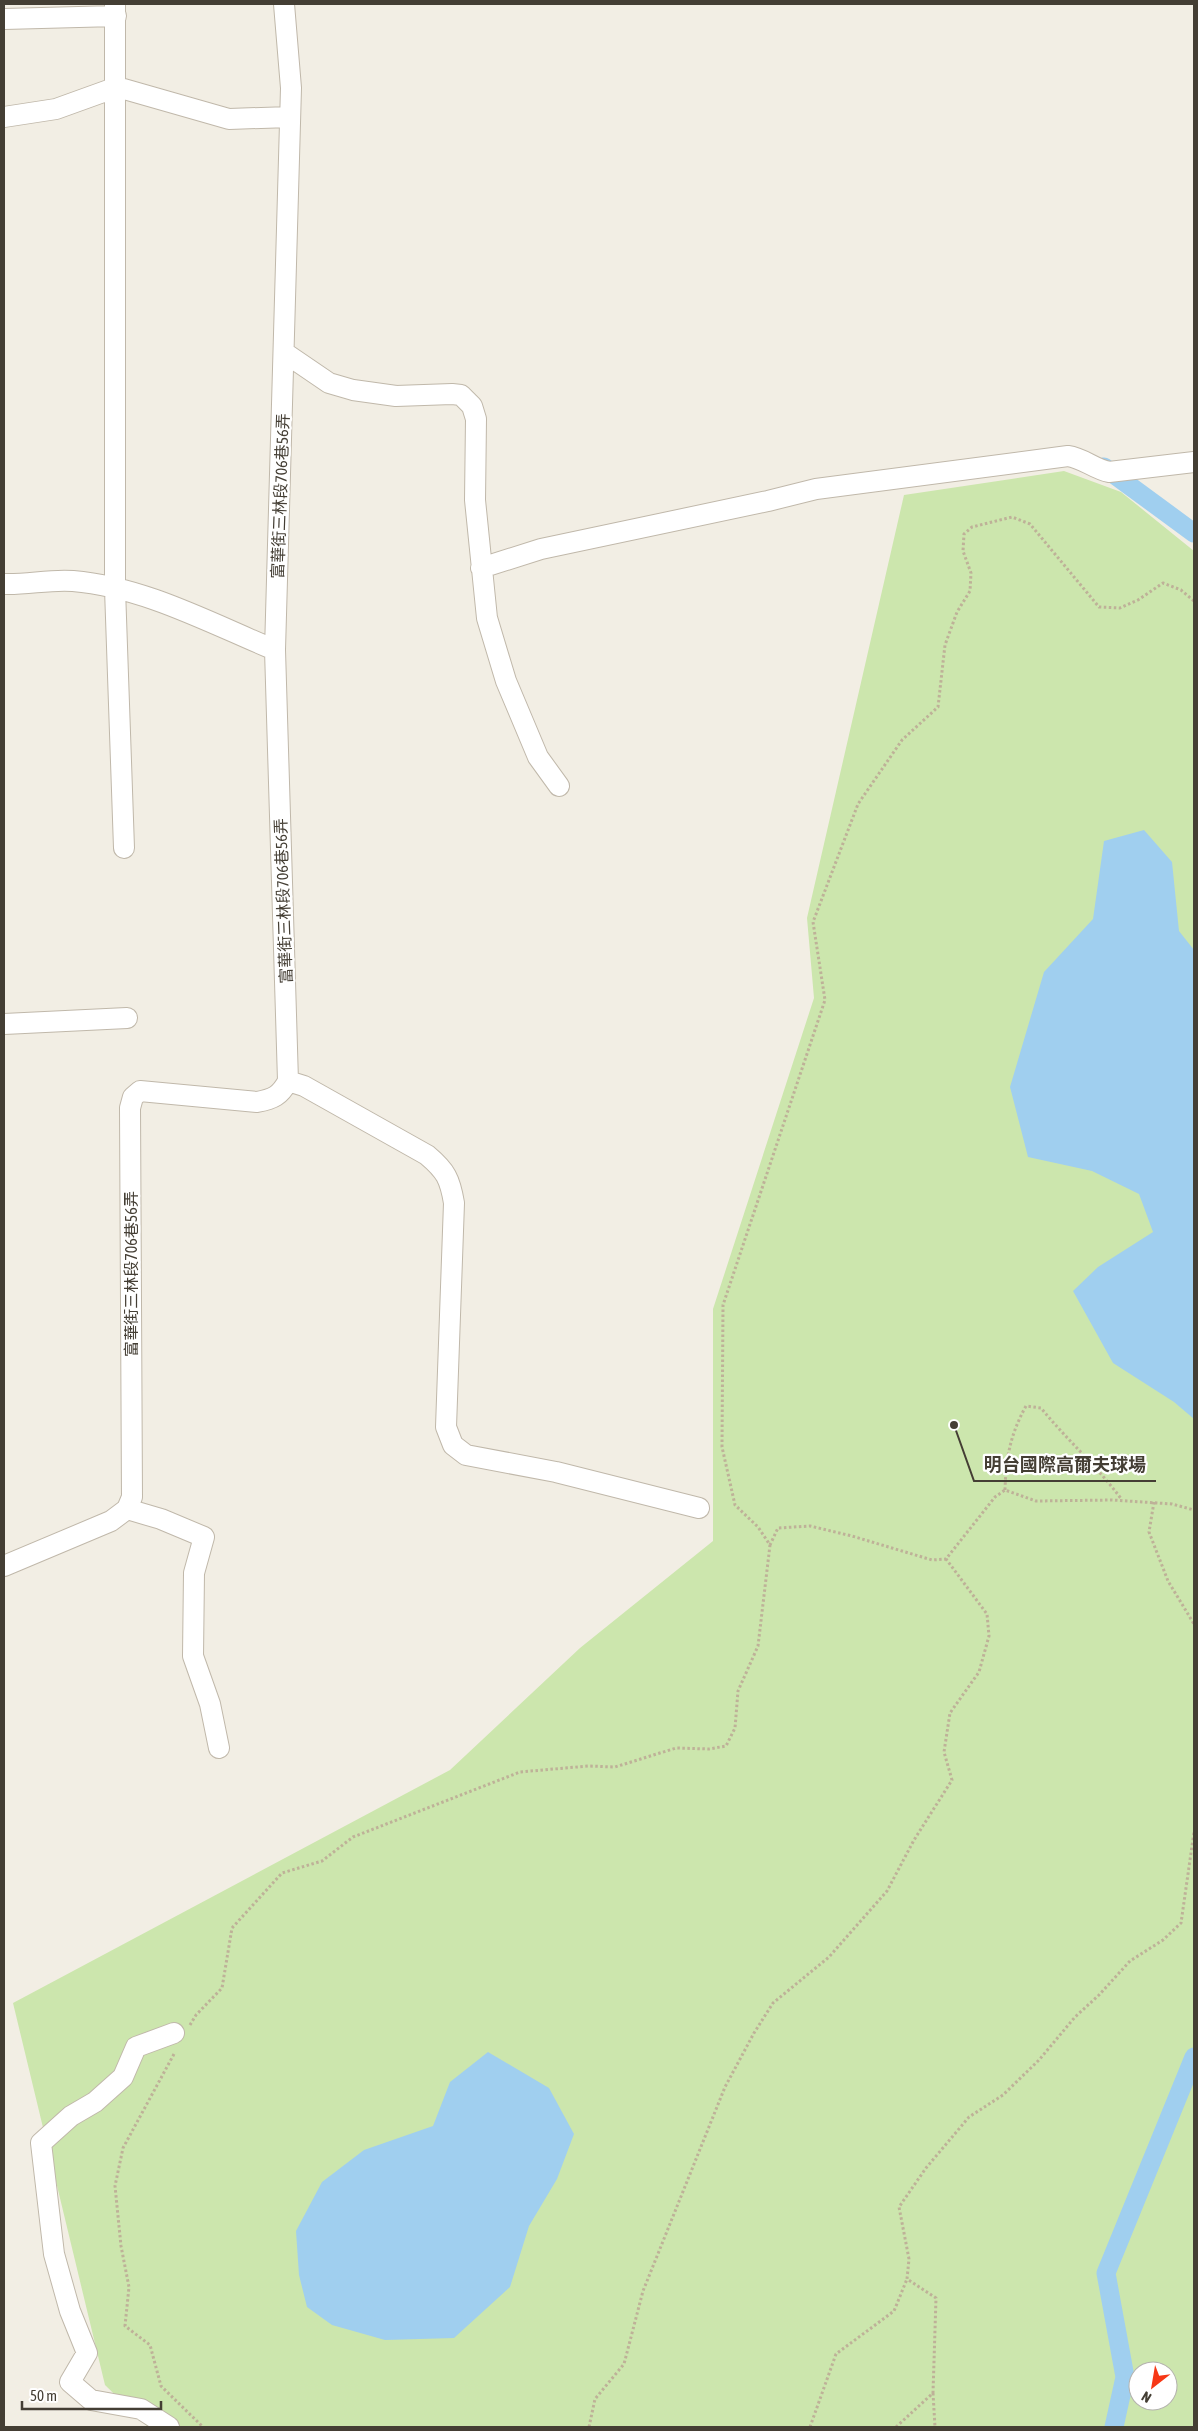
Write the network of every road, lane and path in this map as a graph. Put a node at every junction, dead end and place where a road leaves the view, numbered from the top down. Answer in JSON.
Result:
{"nodes":[{"id":1,"x":284,"y":4,"type":"edge"},
{"id":2,"x":115,"y":10,"type":"edge"},
{"id":3,"x":4,"y":18,"type":"edge"},
{"id":4,"x":117,"y":86,"type":"junction"},
{"id":5,"x":290,"y":117,"type":"junction"},
{"id":6,"x":4,"y":118,"type":"edge"},
{"id":7,"x":285,"y":353,"type":"junction"},
{"id":8,"x":1194,"y":462,"type":"edge"},
{"id":9,"x":481,"y":568,"type":"junction"},
{"id":10,"x":4,"y":584,"type":"edge"},
{"id":11,"x":115,"y":589,"type":"junction"},
{"id":12,"x":1194,"y":601,"type":"edge"},
{"id":13,"x":275,"y":650,"type":"junction"},
{"id":14,"x":559,"y":786,"type":"dead end"},
{"id":15,"x":124,"y":848,"type":"dead end"},
{"id":16,"x":127,"y":1018,"type":"dead end"},
{"id":17,"x":4,"y":1024,"type":"edge"},
{"id":18,"x":288,"y":1081,"type":"junction"},
{"id":19,"x":1005,"y":1490,"type":"junction"},
{"id":20,"x":1122,"y":1500,"type":"junction"},
{"id":21,"x":1154,"y":1502,"type":"junction"},
{"id":22,"x":699,"y":1508,"type":"dead end"},
{"id":23,"x":127,"y":1509,"type":"junction"},
{"id":24,"x":1194,"y":1510,"type":"edge"},
{"id":25,"x":770,"y":1546,"type":"junction"},
{"id":26,"x":946,"y":1560,"type":"junction"},
{"id":27,"x":4,"y":1566,"type":"edge"},
{"id":28,"x":1194,"y":1624,"type":"edge"},
{"id":29,"x":219,"y":1748,"type":"dead end"},
{"id":30,"x":1194,"y":1832,"type":"edge"},
{"id":31,"x":178,"y":2038,"type":"junction"},
{"id":32,"x":907,"y":2279,"type":"junction"},
{"id":33,"x":933,"y":2393,"type":"junction"},
{"id":34,"x":169,"y":2427,"type":"edge"},
{"id":35,"x":203,"y":2427,"type":"edge"},
{"id":36,"x":589,"y":2427,"type":"edge"},
{"id":37,"x":810,"y":2427,"type":"edge"},
{"id":38,"x":896,"y":2427,"type":"edge"},
{"id":39,"x":935,"y":2427,"type":"edge"}],
"edges":[{"from":1,"to":5,"type":"street","name":"富華街三林段706巷56弄"},
{"from":2,"to":3,"type":"street"},
{"from":2,"to":4,"type":"street"},
{"from":4,"to":5,"type":"street"},
{"from":4,"to":6,"type":"street"},
{"from":4,"to":11,"type":"street"},
{"from":5,"to":7,"type":"street","name":"富華街三林段706巷56弄"},
{"from":7,"to":9,"type":"street"},
{"from":7,"to":13,"type":"street","name":"富華街三林段706巷56弄"},
{"from":8,"to":9,"type":"street"},
{"from":9,"to":14,"type":"street"},
{"from":10,"to":11,"type":"street"},
{"from":11,"to":13,"type":"street"},
{"from":11,"to":15,"type":"street"},
{"from":12,"to":25,"type":"path"},
{"from":13,"to":18,"type":"street","name":"富華街三林段706巷56弄"},
{"from":16,"to":17,"type":"street"},
{"from":18,"to":22,"type":"street"},
{"from":18,"to":23,"type":"street","name":"富華街三林段706巷56弄"},
{"from":19,"to":20,"type":"path"},
{"from":19,"to":20,"type":"path"},
{"from":19,"to":26,"type":"path"},
{"from":20,"to":21,"type":"path"},
{"from":21,"to":24,"type":"path"},
{"from":21,"to":28,"type":"path"},
{"from":23,"to":27,"type":"street"},
{"from":23,"to":29,"type":"street"},
{"from":25,"to":26,"type":"path"},
{"from":25,"to":31,"type":"path"},
{"from":26,"to":36,"type":"path"},
{"from":30,"to":32,"type":"path"},
{"from":31,"to":34,"type":"street"},
{"from":31,"to":35,"type":"path"},
{"from":32,"to":33,"type":"path"},
{"from":32,"to":37,"type":"path"},
{"from":33,"to":38,"type":"path"},
{"from":33,"to":39,"type":"path"}]}
